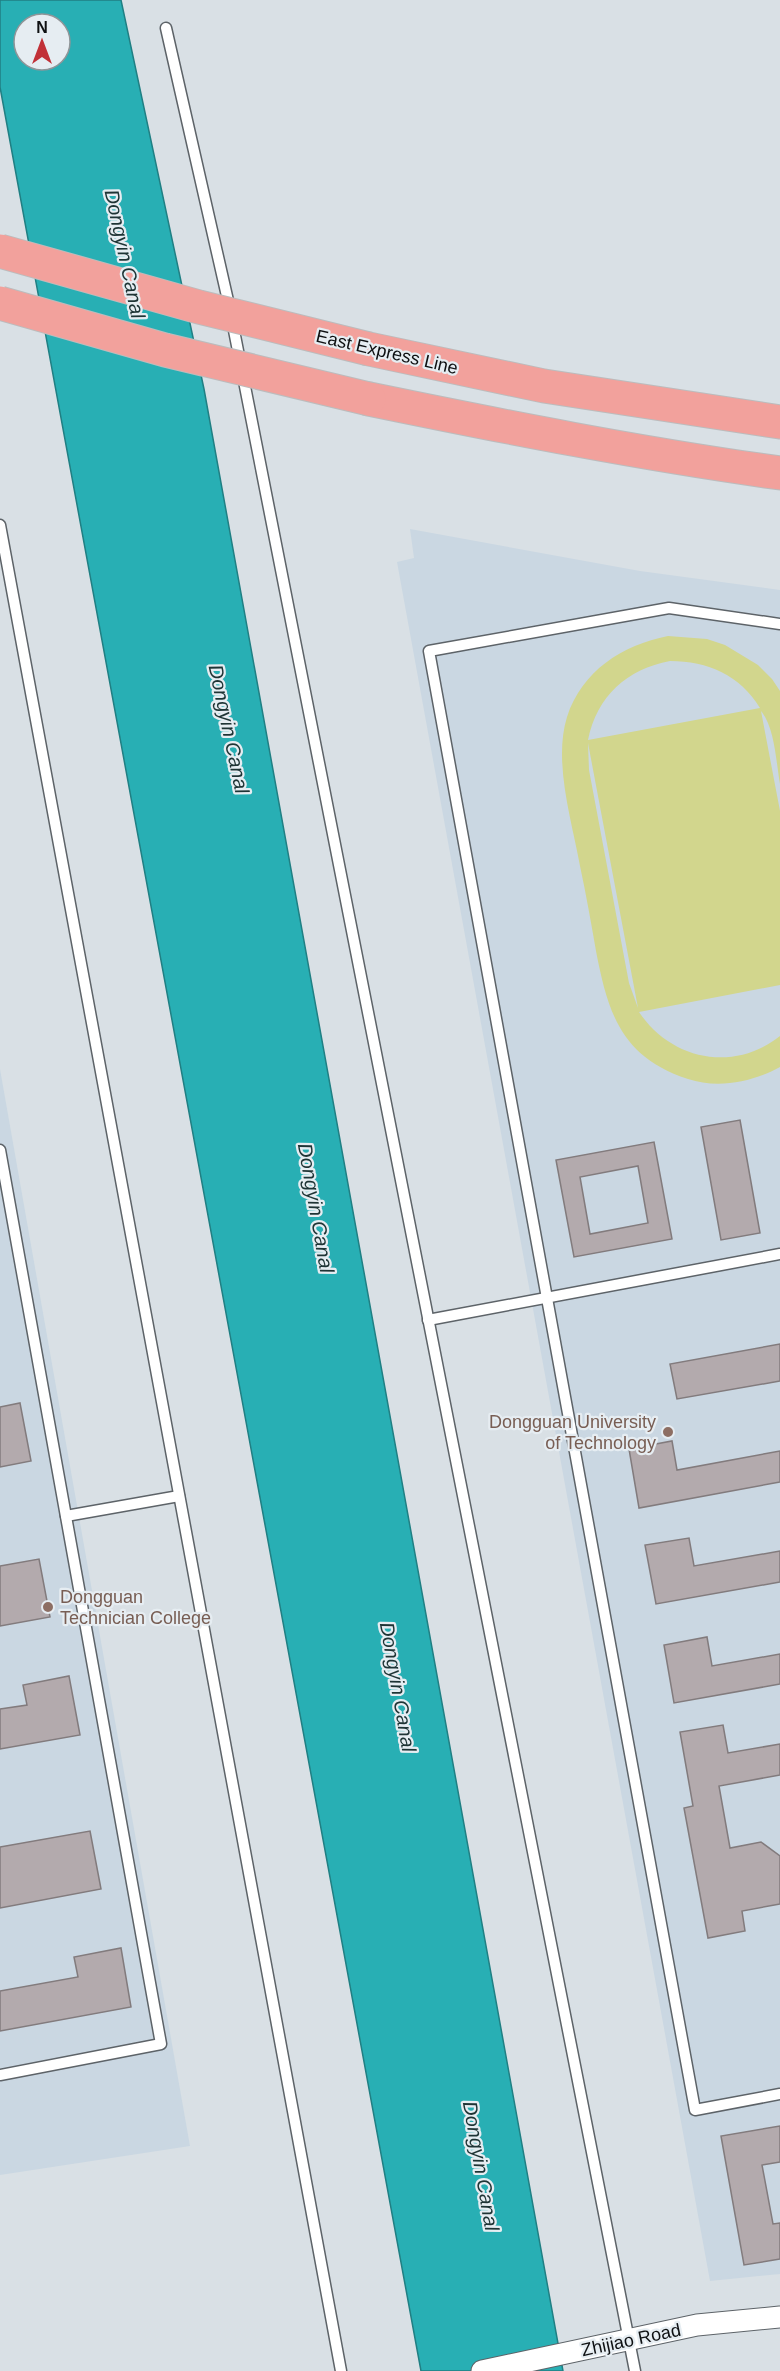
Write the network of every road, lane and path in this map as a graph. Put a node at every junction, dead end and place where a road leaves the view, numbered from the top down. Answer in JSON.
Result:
{"nodes":[{"id":1,"x":166,"y":28,"type":"dead end"},
{"id":2,"x":0,"y":251,"type":"edge"},
{"id":3,"x":0,"y":303,"type":"edge"},
{"id":4,"x":780,"y":422,"type":"edge"},
{"id":5,"x":780,"y":473,"type":"edge"},
{"id":6,"x":0,"y":525,"type":"edge"},
{"id":7,"x":780,"y":624,"type":"edge"},
{"id":8,"x":0,"y":1150,"type":"edge"},
{"id":9,"x":780,"y":1254,"type":"edge"},
{"id":10,"x":547,"y":1298,"type":"junction"},
{"id":11,"x":428,"y":1320,"type":"junction"},
{"id":12,"x":179,"y":1496,"type":"junction"},
{"id":13,"x":66,"y":1516,"type":"junction"},
{"id":14,"x":0,"y":2074,"type":"edge"},
{"id":15,"x":780,"y":2094,"type":"edge"},
{"id":16,"x":780,"y":2317,"type":"edge"},
{"id":17,"x":630,"y":2340,"type":"junction"},
{"id":18,"x":341,"y":2371,"type":"edge"},
{"id":19,"x":482,"y":2371,"type":"edge"},
{"id":20,"x":635,"y":2371,"type":"edge"}],
"edges":[{"from":1,"to":11,"type":"lane"},
{"from":2,"to":4,"type":"highway","name":"East Express Line","bridge":true},
{"from":3,"to":5,"type":"highway","bridge":true},
{"from":6,"to":12,"type":"lane"},
{"from":7,"to":10,"type":"lane"},
{"from":8,"to":13,"type":"lane"},
{"from":9,"to":10,"type":"lane"},
{"from":10,"to":11,"type":"lane"},
{"from":10,"to":15,"type":"lane"},
{"from":11,"to":17,"type":"lane"},
{"from":12,"to":13,"type":"lane"},
{"from":12,"to":18,"type":"lane"},
{"from":13,"to":14,"type":"lane"},
{"from":16,"to":17,"type":"street","name":"Zhijiao Road"},
{"from":17,"to":19,"type":"street","name":"Zhijiao Road"},
{"from":17,"to":20,"type":"lane"}]}
